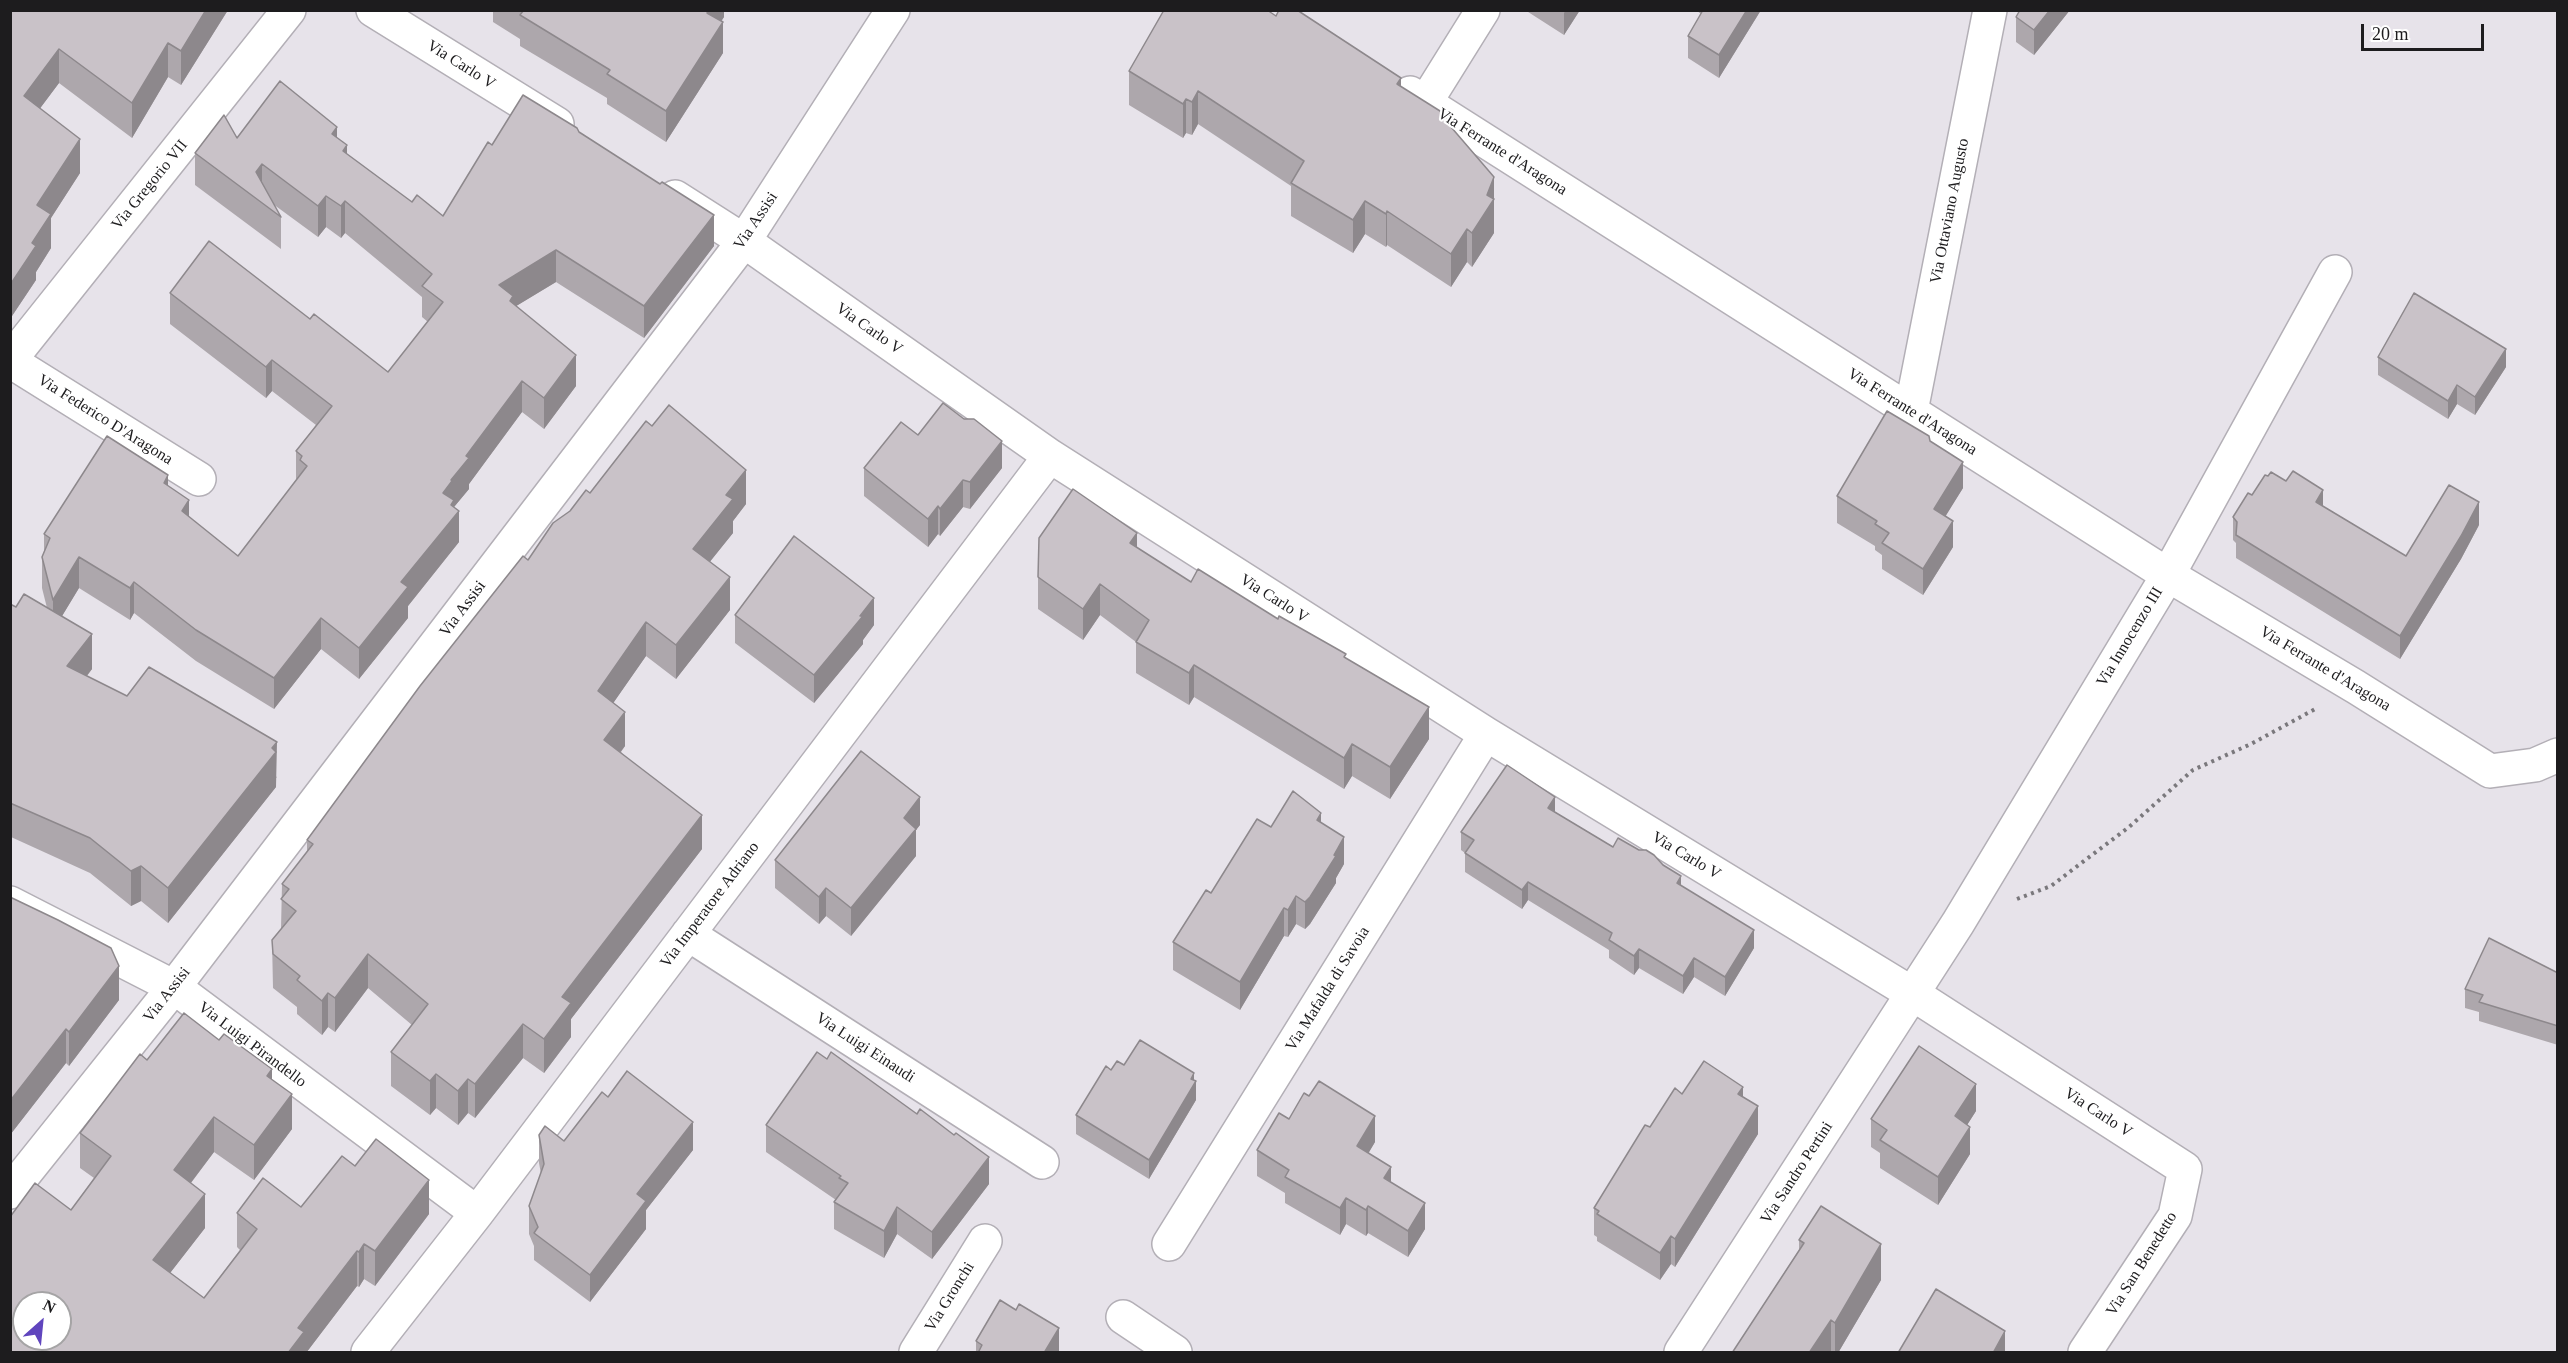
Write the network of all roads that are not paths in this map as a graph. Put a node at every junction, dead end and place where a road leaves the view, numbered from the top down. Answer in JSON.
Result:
{"nodes":[{"id":1,"x":289,"y":10,"type":"edge"},
{"id":2,"x":374,"y":10,"type":"edge"},
{"id":3,"x":893,"y":10,"type":"edge"},
{"id":4,"x":1483,"y":10,"type":"edge"},
{"id":5,"x":1990,"y":10,"type":"edge"},
{"id":6,"x":1386,"y":79,"type":"edge"},
{"id":7,"x":1425,"y":103,"type":"junction"},
{"id":8,"x":584,"y":141,"type":"edge"},
{"id":9,"x":654,"y":184,"type":"edge"},
{"id":10,"x":744,"y":240,"type":"junction"},
{"id":11,"x":2335,"y":272,"type":"dead end"},
{"id":12,"x":10,"y":360,"type":"edge"},
{"id":13,"x":1911,"y":411,"type":"junction"},
{"id":14,"x":1050,"y":456,"type":"junction"},
{"id":15,"x":199,"y":479,"type":"dead end"},
{"id":16,"x":2168,"y":575,"type":"junction"},
{"id":17,"x":1486,"y":734,"type":"junction"},
{"id":18,"x":2558,"y":755,"type":"edge"},
{"id":19,"x":10,"y":903,"type":"edge"},
{"id":20,"x":688,"y":934,"type":"junction"},
{"id":21,"x":174,"y":987,"type":"junction"},
{"id":22,"x":1913,"y":994,"type":"junction"},
{"id":23,"x":1042,"y":1162,"type":"dead end"},
{"id":24,"x":2185,"y":1169,"type":"joint"},
{"id":25,"x":10,"y":1192,"type":"edge"},
{"id":26,"x":477,"y":1213,"type":"junction"},
{"id":27,"x":985,"y":1241,"type":"dead end"},
{"id":28,"x":1169,"y":1244,"type":"dead end"},
{"id":29,"x":1123,"y":1317,"type":"dead end"},
{"id":30,"x":368,"y":1353,"type":"edge"},
{"id":31,"x":916,"y":1353,"type":"edge"},
{"id":32,"x":1176,"y":1353,"type":"edge"},
{"id":33,"x":1681,"y":1353,"type":"edge"},
{"id":34,"x":2085,"y":1353,"type":"edge"}],
"edges":[{"from":1,"to":12,"type":"street","name":"Via Gregorio VII"},
{"from":2,"to":8,"type":"street","name":"Via Carlo V"},
{"from":3,"to":10,"type":"street","name":"Via Assisi"},
{"from":4,"to":7,"type":"street"},
{"from":5,"to":13,"type":"street","name":"Via Ottaviano Augusto"},
{"from":6,"to":7,"type":"street","name":"Via Ferrante d'Aragona"},
{"from":7,"to":13,"type":"street","name":"Via Ferrante d'Aragona"},
{"from":9,"to":10,"type":"street","name":"Via Carlo V"},
{"from":10,"to":14,"type":"street","name":"Via Carlo V"},
{"from":10,"to":21,"type":"street","name":"Via Assisi"},
{"from":11,"to":16,"type":"street","name":"Via Innocenzo III"},
{"from":12,"to":15,"type":"street","name":"Via Federico D'Aragona"},
{"from":13,"to":16,"type":"street","name":"Via Ferrante d'Aragona"},
{"from":14,"to":17,"type":"street","name":"Via Carlo V"},
{"from":14,"to":20,"type":"street","name":"Via Imperatore Adriano"},
{"from":16,"to":18,"type":"street","name":"Via Ferrante d'Aragona"},
{"from":16,"to":22,"type":"street","name":"Via Innocenzo III"},
{"from":17,"to":22,"type":"street","name":"Via Carlo V"},
{"from":17,"to":28,"type":"street","name":"Via Mafalda di Savoia"},
{"from":19,"to":21,"type":"street","name":"Via Luigi Pirandello"},
{"from":20,"to":23,"type":"street","name":"Via Luigi Einaudi"},
{"from":20,"to":26,"type":"street","name":"Via Imperatore Adriano"},
{"from":21,"to":25,"type":"street","name":"Via Assisi"},
{"from":21,"to":26,"type":"street","name":"Via Luigi Pirandello"},
{"from":22,"to":24,"type":"street","name":"Via Carlo V"},
{"from":22,"to":33,"type":"street","name":"Via Sandro Pertini"},
{"from":24,"to":34,"type":"street","name":"Via San Benedetto"},
{"from":26,"to":30,"type":"street","name":"Via Imperatore Adriano"},
{"from":27,"to":31,"type":"street","name":"Via Gronchi"},
{"from":29,"to":32,"type":"street"}]}
